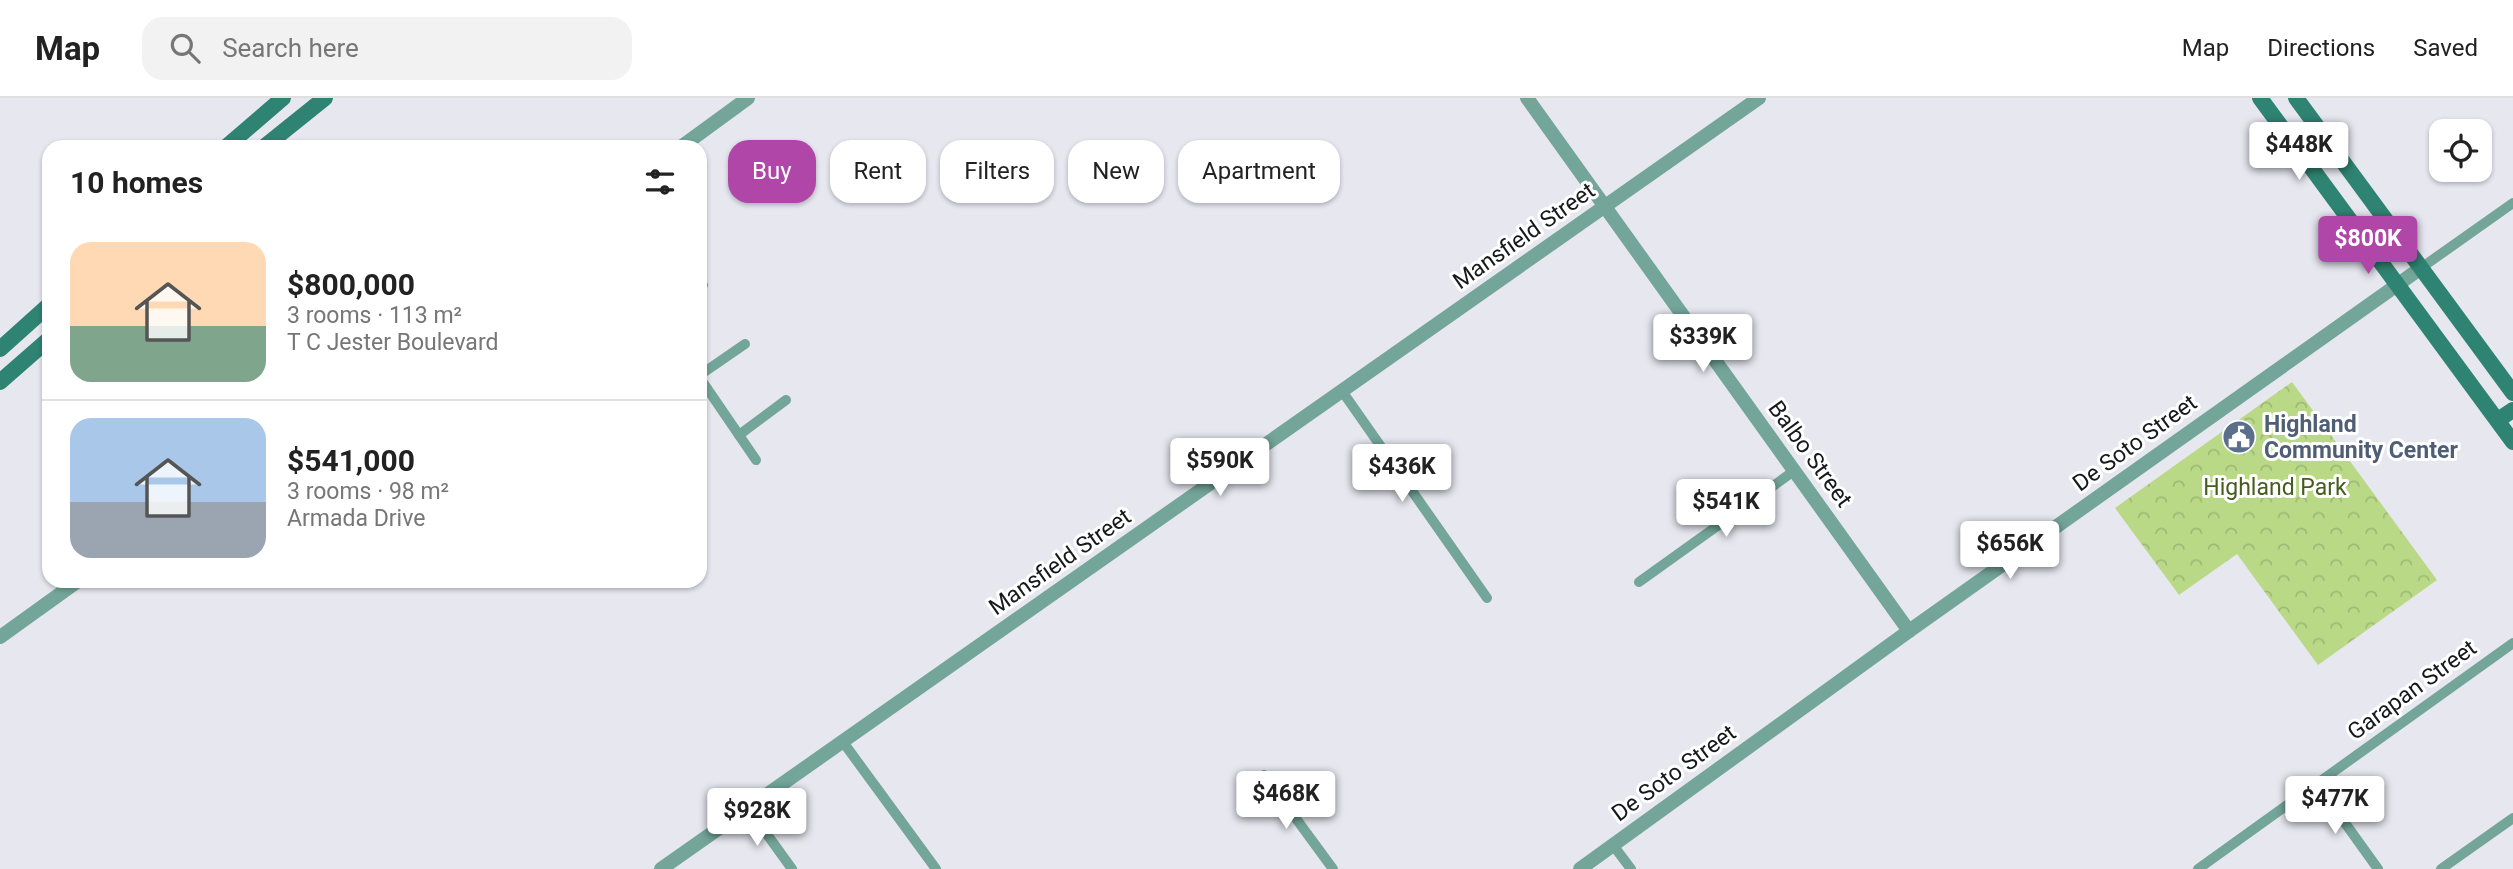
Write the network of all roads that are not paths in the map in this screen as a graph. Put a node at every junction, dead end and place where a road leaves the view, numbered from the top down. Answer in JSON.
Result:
{"nodes":[{"id":1,"x":283,"y":98,"type":"edge"},
{"id":2,"x":325,"y":98,"type":"edge"},
{"id":3,"x":748,"y":98,"type":"edge"},
{"id":4,"x":1527,"y":98,"type":"edge"},
{"id":5,"x":1759,"y":98,"type":"edge"},
{"id":6,"x":2260,"y":98,"type":"edge"},
{"id":7,"x":2296,"y":98,"type":"edge"},
{"id":8,"x":2318,"y":128,"type":"junction"},
{"id":9,"x":234,"y":140,"type":"edge"},
{"id":10,"x":273,"y":140,"type":"edge"},
{"id":11,"x":691,"y":140,"type":"edge"},
{"id":12,"x":2295,"y":145,"type":"junction"},
{"id":13,"x":2513,"y":203,"type":"edge"},
{"id":14,"x":1605,"y":206,"type":"junction"},
{"id":15,"x":2421,"y":268,"type":"junction"},
{"id":16,"x":2398,"y":285,"type":"junction"},
{"id":17,"x":42,"y":311,"type":"edge"},
{"id":18,"x":745,"y":344,"type":"dead end"},
{"id":19,"x":42,"y":345,"type":"edge"},
{"id":20,"x":0,"y":349,"type":"edge"},
{"id":21,"x":707,"y":372,"type":"edge"},
{"id":22,"x":0,"y":382,"type":"edge"},
{"id":23,"x":707,"y":387,"type":"edge"},
{"id":24,"x":1342,"y":391,"type":"junction"},
{"id":25,"x":2513,"y":393,"type":"edge"},
{"id":26,"x":786,"y":400,"type":"dead end"},
{"id":27,"x":2513,"y":410,"type":"edge"},
{"id":28,"x":2498,"y":420,"type":"junction"},
{"id":29,"x":739,"y":435,"type":"junction"},
{"id":30,"x":2513,"y":442,"type":"edge"},
{"id":31,"x":756,"y":460,"type":"dead end"},
{"id":32,"x":1794,"y":471,"type":"junction"},
{"id":33,"x":1639,"y":582,"type":"dead end"},
{"id":34,"x":68,"y":588,"type":"edge"},
{"id":35,"x":1487,"y":598,"type":"dead end"},
{"id":36,"x":1909,"y":631,"type":"junction"},
{"id":37,"x":0,"y":637,"type":"edge"},
{"id":38,"x":2513,"y":643,"type":"edge"},
{"id":39,"x":843,"y":742,"type":"junction"},
{"id":40,"x":1264,"y":775,"type":"dead end"},
{"id":41,"x":2317,"y":784,"type":"junction"},
{"id":42,"x":748,"y":808,"type":"junction"},
{"id":43,"x":2513,"y":818,"type":"edge"},
{"id":44,"x":1614,"y":845,"type":"junction"},
{"id":45,"x":661,"y":869,"type":"edge"},
{"id":46,"x":792,"y":869,"type":"edge"},
{"id":47,"x":936,"y":869,"type":"edge"},
{"id":48,"x":1334,"y":869,"type":"edge"},
{"id":49,"x":1580,"y":869,"type":"edge"},
{"id":50,"x":1631,"y":869,"type":"edge"},
{"id":51,"x":2199,"y":869,"type":"edge"},
{"id":52,"x":2378,"y":869,"type":"edge"},
{"id":53,"x":2441,"y":869,"type":"edge"}],
"edges":[{"from":1,"to":9,"type":"main road"},
{"from":2,"to":10,"type":"main road"},
{"from":3,"to":11,"type":"street"},
{"from":4,"to":14,"type":"street","name":"Balbo Street"},
{"from":5,"to":14,"type":"street","name":"Mansfield Street"},
{"from":6,"to":12,"type":"main road"},
{"from":7,"to":8,"type":"main road"},
{"from":8,"to":12,"type":"main road"},
{"from":8,"to":15,"type":"main road"},
{"from":12,"to":16,"type":"main road"},
{"from":13,"to":15,"type":"street","name":"De Soto Street"},
{"from":14,"to":24,"type":"street","name":"Mansfield Street"},
{"from":14,"to":32,"type":"street","name":"Balbo Street"},
{"from":15,"to":16,"type":"street","name":"De Soto Street"},
{"from":15,"to":25,"type":"main road"},
{"from":16,"to":28,"type":"main road"},
{"from":16,"to":36,"type":"street","name":"De Soto Street"},
{"from":17,"to":20,"type":"main road"},
{"from":18,"to":21,"type":"street"},
{"from":19,"to":22,"type":"main road"},
{"from":23,"to":29,"type":"street"},
{"from":24,"to":35,"type":"street"},
{"from":24,"to":39,"type":"street","name":"Mansfield Street"},
{"from":26,"to":29,"type":"street"},
{"from":27,"to":28,"type":"main road"},
{"from":28,"to":30,"type":"main road"},
{"from":29,"to":31,"type":"street"},
{"from":32,"to":33,"type":"street"},
{"from":32,"to":36,"type":"street","name":"Balbo Street"},
{"from":34,"to":37,"type":"street"},
{"from":36,"to":44,"type":"street","name":"De Soto Street"},
{"from":38,"to":41,"type":"street","name":"Garapan Street"},
{"from":39,"to":42,"type":"street","name":"Mansfield Street"},
{"from":39,"to":47,"type":"street"},
{"from":40,"to":48,"type":"street"},
{"from":41,"to":51,"type":"street","name":"Garapan Street"},
{"from":41,"to":52,"type":"street"},
{"from":42,"to":45,"type":"street","name":"Mansfield Street"},
{"from":42,"to":46,"type":"street"},
{"from":43,"to":53,"type":"street"},
{"from":44,"to":49,"type":"street","name":"De Soto Street"},
{"from":44,"to":50,"type":"street"}]}
